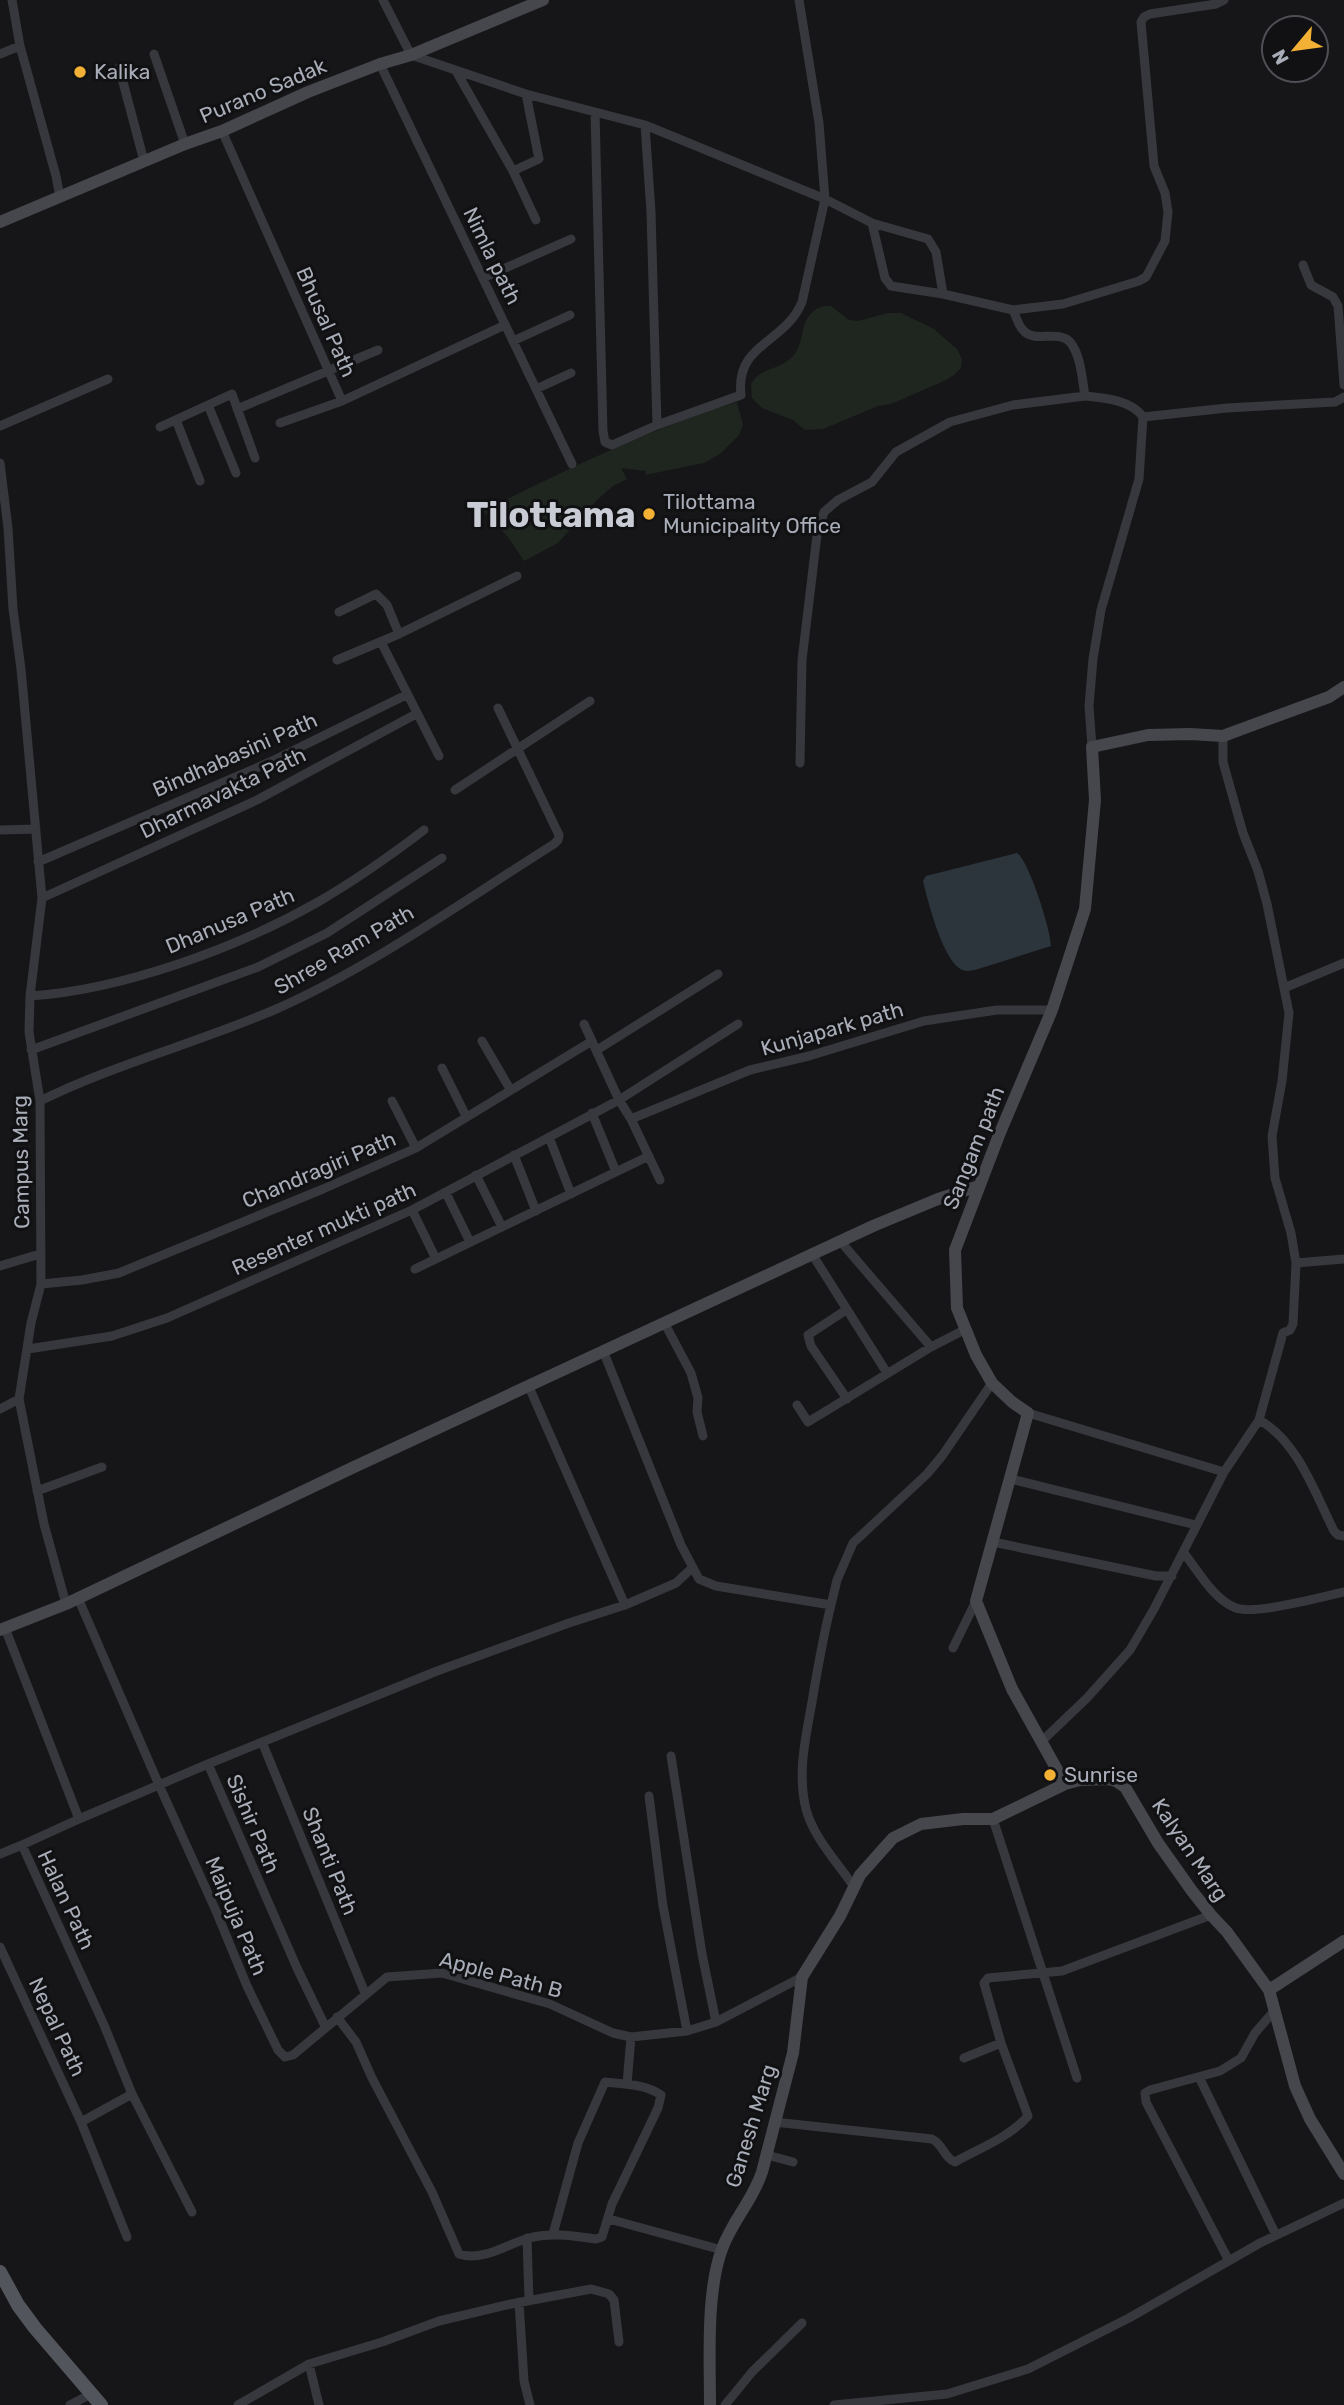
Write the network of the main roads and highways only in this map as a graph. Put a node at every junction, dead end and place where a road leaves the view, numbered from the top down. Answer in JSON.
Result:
{"nodes":[{"id":1,"x":0,"y":2272,"type":"edge"},
{"id":2,"x":96,"y":2399,"type":"edge"}],
"edges":[{"from":1,"to":2,"type":"main road"}]}
